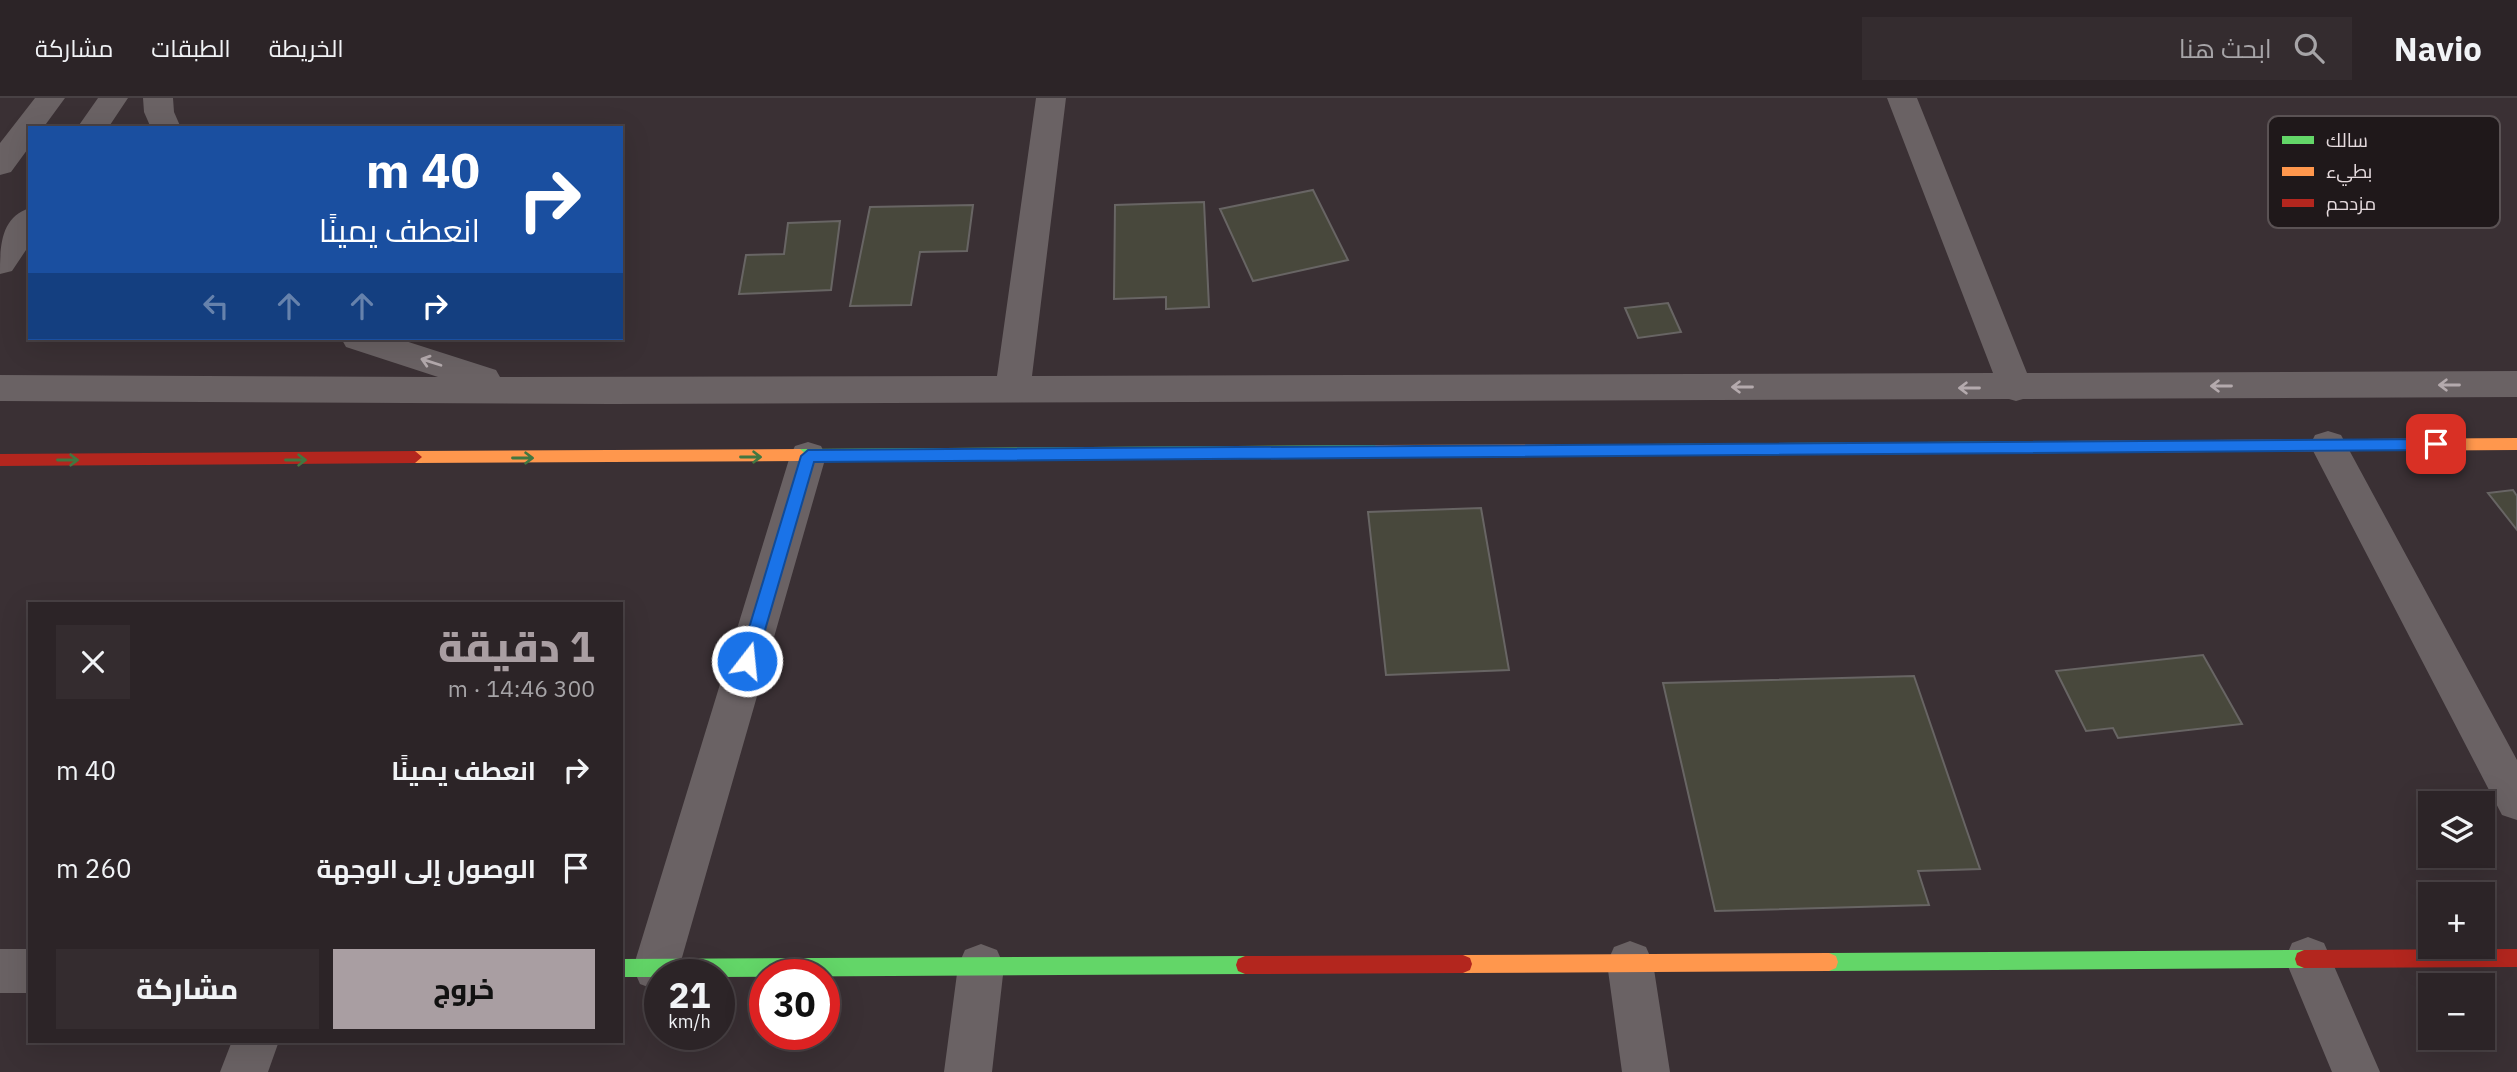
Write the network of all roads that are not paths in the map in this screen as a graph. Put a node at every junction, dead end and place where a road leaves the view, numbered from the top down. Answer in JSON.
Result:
{"nodes":[{"id":1,"x":50,"y":98,"type":"edge"},
{"id":2,"x":113,"y":98,"type":"edge"},
{"id":3,"x":158,"y":98,"type":"edge"},
{"id":4,"x":1051,"y":98,"type":"edge"},
{"id":5,"x":1902,"y":98,"type":"edge"},
{"id":6,"x":29,"y":126,"type":"edge"},
{"id":7,"x":93,"y":126,"type":"edge"},
{"id":8,"x":165,"y":126,"type":"edge"},
{"id":9,"x":28,"y":127,"type":"edge"},
{"id":10,"x":0,"y":165,"type":"edge"},
{"id":11,"x":28,"y":222,"type":"edge"},
{"id":12,"x":0,"y":263,"type":"edge"},
{"id":13,"x":364,"y":340,"type":"edge"},
{"id":14,"x":2517,"y":384,"type":"edge"},
{"id":15,"x":0,"y":388,"type":"edge"},
{"id":16,"x":1013,"y":388,"type":"junction"},
{"id":17,"x":2016,"y":388,"type":"junction"},
{"id":18,"x":519,"y":390,"type":"junction"},
{"id":19,"x":2517,"y":444,"type":"edge"},
{"id":20,"x":2328,"y":445,"type":"junction"},
{"id":21,"x":808,"y":456,"type":"junction"},
{"id":22,"x":0,"y":460,"type":"edge"},
{"id":23,"x":2517,"y":801,"type":"edge"},
{"id":24,"x":2517,"y":958,"type":"edge"},
{"id":25,"x":2308,"y":959,"type":"junction"},
{"id":26,"x":1630,"y":963,"type":"junction"},
{"id":27,"x":981,"y":966,"type":"junction"},
{"id":28,"x":639,"y":968,"type":"edge"},
{"id":29,"x":0,"y":971,"type":"edge"},
{"id":30,"x":28,"y":971,"type":"edge"},
{"id":31,"x":255,"y":1043,"type":"edge"},
{"id":32,"x":244,"y":1072,"type":"edge"},
{"id":33,"x":968,"y":1072,"type":"edge"},
{"id":34,"x":1646,"y":1072,"type":"edge"},
{"id":35,"x":2356,"y":1072,"type":"edge"}],
"edges":[{"from":1,"to":6,"type":"street"},
{"from":2,"to":7,"type":"street"},
{"from":3,"to":8,"type":"street"},
{"from":4,"to":16,"type":"street"},
{"from":5,"to":17,"type":"street"},
{"from":9,"to":10,"type":"street"},
{"from":11,"to":12,"type":"street"},
{"from":18,"to":13,"type":"street","one_way":true},
{"from":14,"to":17,"type":"street","one_way":true},
{"from":15,"to":18,"type":"street"},
{"from":17,"to":16,"type":"street","one_way":true},
{"from":16,"to":18,"type":"street"},
{"from":19,"to":20,"type":"street"},
{"from":20,"to":21,"type":"street"},
{"from":20,"to":23,"type":"street"},
{"from":22,"to":21,"type":"street","one_way":true},
{"from":21,"to":28,"type":"street"},
{"from":24,"to":25,"type":"street"},
{"from":25,"to":26,"type":"street"},
{"from":25,"to":35,"type":"street"},
{"from":26,"to":27,"type":"street"},
{"from":26,"to":34,"type":"street"},
{"from":27,"to":28,"type":"street"},
{"from":27,"to":33,"type":"street"},
{"from":29,"to":30,"type":"street"},
{"from":31,"to":32,"type":"street"}]}
